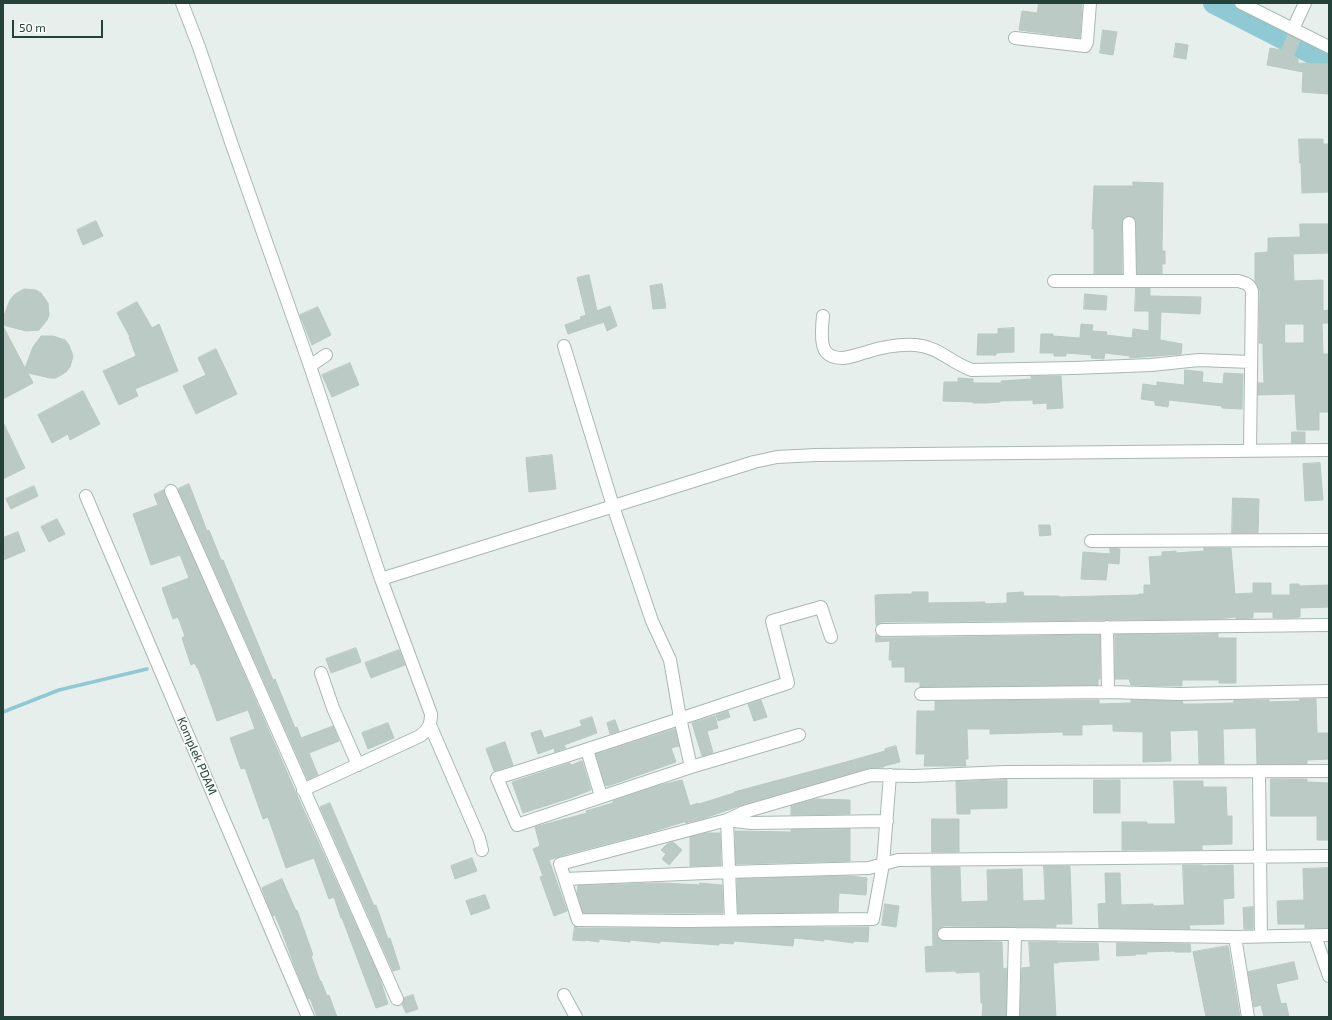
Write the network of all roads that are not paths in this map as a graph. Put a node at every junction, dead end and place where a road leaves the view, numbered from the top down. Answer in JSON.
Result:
{"nodes":[{"id":1,"x":182,"y":3,"type":"edge"},
{"id":2,"x":1090,"y":3,"type":"edge"},
{"id":3,"x":1242,"y":3,"type":"edge"},
{"id":4,"x":1306,"y":3,"type":"edge"},
{"id":5,"x":1293,"y":29,"type":"junction"},
{"id":6,"x":1015,"y":38,"type":"dead end"},
{"id":7,"x":1329,"y":47,"type":"edge"},
{"id":8,"x":1129,"y":223,"type":"dead end"},
{"id":9,"x":1054,"y":281,"type":"dead end"},
{"id":10,"x":1130,"y":281,"type":"junction"},
{"id":11,"x":823,"y":316,"type":"dead end"},
{"id":12,"x":564,"y":346,"type":"dead end"},
{"id":13,"x":326,"y":355,"type":"dead end"},
{"id":14,"x":1251,"y":362,"type":"junction"},
{"id":15,"x":310,"y":366,"type":"junction"},
{"id":16,"x":1329,"y":450,"type":"edge"},
{"id":17,"x":1250,"y":451,"type":"junction"},
{"id":18,"x":171,"y":491,"type":"dead end"},
{"id":19,"x":86,"y":496,"type":"dead end"},
{"id":20,"x":613,"y":506,"type":"junction"},
{"id":21,"x":1329,"y":540,"type":"edge"},
{"id":22,"x":1090,"y":541,"type":"dead end"},
{"id":23,"x":381,"y":579,"type":"junction"},
{"id":24,"x":1329,"y":625,"type":"edge"},
{"id":25,"x":1107,"y":627,"type":"junction"},
{"id":26,"x":882,"y":630,"type":"dead end"},
{"id":27,"x":831,"y":637,"type":"dead end"},
{"id":28,"x":321,"y":673,"type":"dead end"},
{"id":29,"x":1329,"y":691,"type":"edge"},
{"id":30,"x":1108,"y":692,"type":"junction"},
{"id":31,"x":921,"y":694,"type":"dead end"},
{"id":32,"x":680,"y":718,"type":"junction"},
{"id":33,"x":430,"y":725,"type":"junction"},
{"id":34,"x":799,"y":735,"type":"dead end"},
{"id":35,"x":587,"y":750,"type":"junction"},
{"id":36,"x":358,"y":765,"type":"junction"},
{"id":37,"x":691,"y":767,"type":"junction"},
{"id":38,"x":1259,"y":771,"type":"junction"},
{"id":39,"x":1329,"y":771,"type":"edge"},
{"id":40,"x":890,"y":775,"type":"junction"},
{"id":41,"x":303,"y":790,"type":"junction"},
{"id":42,"x":601,"y":796,"type":"junction"},
{"id":43,"x":727,"y":820,"type":"junction"},
{"id":44,"x":888,"y":821,"type":"junction"},
{"id":45,"x":482,"y":850,"type":"dead end"},
{"id":46,"x":1329,"y":856,"type":"edge"},
{"id":47,"x":1260,"y":857,"type":"junction"},
{"id":48,"x":883,"y":864,"type":"junction"},
{"id":49,"x":729,"y":872,"type":"junction"},
{"id":50,"x":565,"y":879,"type":"junction"},
{"id":51,"x":731,"y":920,"type":"junction"},
{"id":52,"x":944,"y":934,"type":"dead end"},
{"id":53,"x":1015,"y":934,"type":"junction"},
{"id":54,"x":1329,"y":935,"type":"edge"},
{"id":55,"x":1261,"y":936,"type":"junction"},
{"id":56,"x":1315,"y":936,"type":"junction"},
{"id":57,"x":1235,"y":937,"type":"junction"},
{"id":58,"x":1329,"y":976,"type":"edge"},
{"id":59,"x":564,"y":995,"type":"dead end"},
{"id":60,"x":397,"y":999,"type":"dead end"},
{"id":61,"x":308,"y":1017,"type":"edge"},
{"id":62,"x":576,"y":1017,"type":"edge"},
{"id":63,"x":1013,"y":1017,"type":"edge"},
{"id":64,"x":1248,"y":1017,"type":"edge"}],
"edges":[{"from":1,"to":15,"type":"street"},
{"from":2,"to":6,"type":"street"},
{"from":3,"to":5,"type":"street"},
{"from":4,"to":5,"type":"street"},
{"from":5,"to":7,"type":"street"},
{"from":8,"to":10,"type":"street"},
{"from":9,"to":10,"type":"street"},
{"from":10,"to":14,"type":"street"},
{"from":11,"to":14,"type":"street"},
{"from":12,"to":20,"type":"street"},
{"from":13,"to":15,"type":"street"},
{"from":14,"to":17,"type":"street"},
{"from":15,"to":23,"type":"street"},
{"from":16,"to":17,"type":"street"},
{"from":17,"to":20,"type":"street"},
{"from":18,"to":41,"type":"street"},
{"from":19,"to":61,"type":"street","name":"Komplek PDAM"},
{"from":20,"to":23,"type":"street"},
{"from":20,"to":32,"type":"street"},
{"from":21,"to":22,"type":"street"},
{"from":23,"to":33,"type":"street"},
{"from":24,"to":25,"type":"street"},
{"from":25,"to":26,"type":"street"},
{"from":25,"to":30,"type":"street"},
{"from":27,"to":32,"type":"street"},
{"from":28,"to":36,"type":"street"},
{"from":29,"to":30,"type":"street"},
{"from":30,"to":31,"type":"street"},
{"from":32,"to":35,"type":"street"},
{"from":32,"to":37,"type":"street"},
{"from":33,"to":36,"type":"street"},
{"from":33,"to":45,"type":"street"},
{"from":34,"to":37,"type":"street"},
{"from":35,"to":42,"type":"street"},
{"from":35,"to":42,"type":"street"},
{"from":36,"to":41,"type":"street"},
{"from":37,"to":42,"type":"street"},
{"from":38,"to":39,"type":"street"},
{"from":38,"to":40,"type":"street"},
{"from":38,"to":47,"type":"street"},
{"from":40,"to":43,"type":"street"},
{"from":40,"to":44,"type":"street"},
{"from":41,"to":60,"type":"street"},
{"from":43,"to":44,"type":"street"},
{"from":43,"to":49,"type":"street"},
{"from":43,"to":50,"type":"street"},
{"from":44,"to":48,"type":"street"},
{"from":46,"to":47,"type":"street"},
{"from":47,"to":48,"type":"street"},
{"from":47,"to":55,"type":"street"},
{"from":48,"to":49,"type":"street"},
{"from":48,"to":51,"type":"street"},
{"from":49,"to":50,"type":"street"},
{"from":49,"to":51,"type":"street"},
{"from":50,"to":51,"type":"street"},
{"from":52,"to":53,"type":"street"},
{"from":53,"to":57,"type":"street"},
{"from":53,"to":63,"type":"street"},
{"from":54,"to":56,"type":"street"},
{"from":55,"to":56,"type":"street"},
{"from":55,"to":57,"type":"street"},
{"from":56,"to":58,"type":"street"},
{"from":57,"to":64,"type":"street"},
{"from":59,"to":62,"type":"street"}]}
